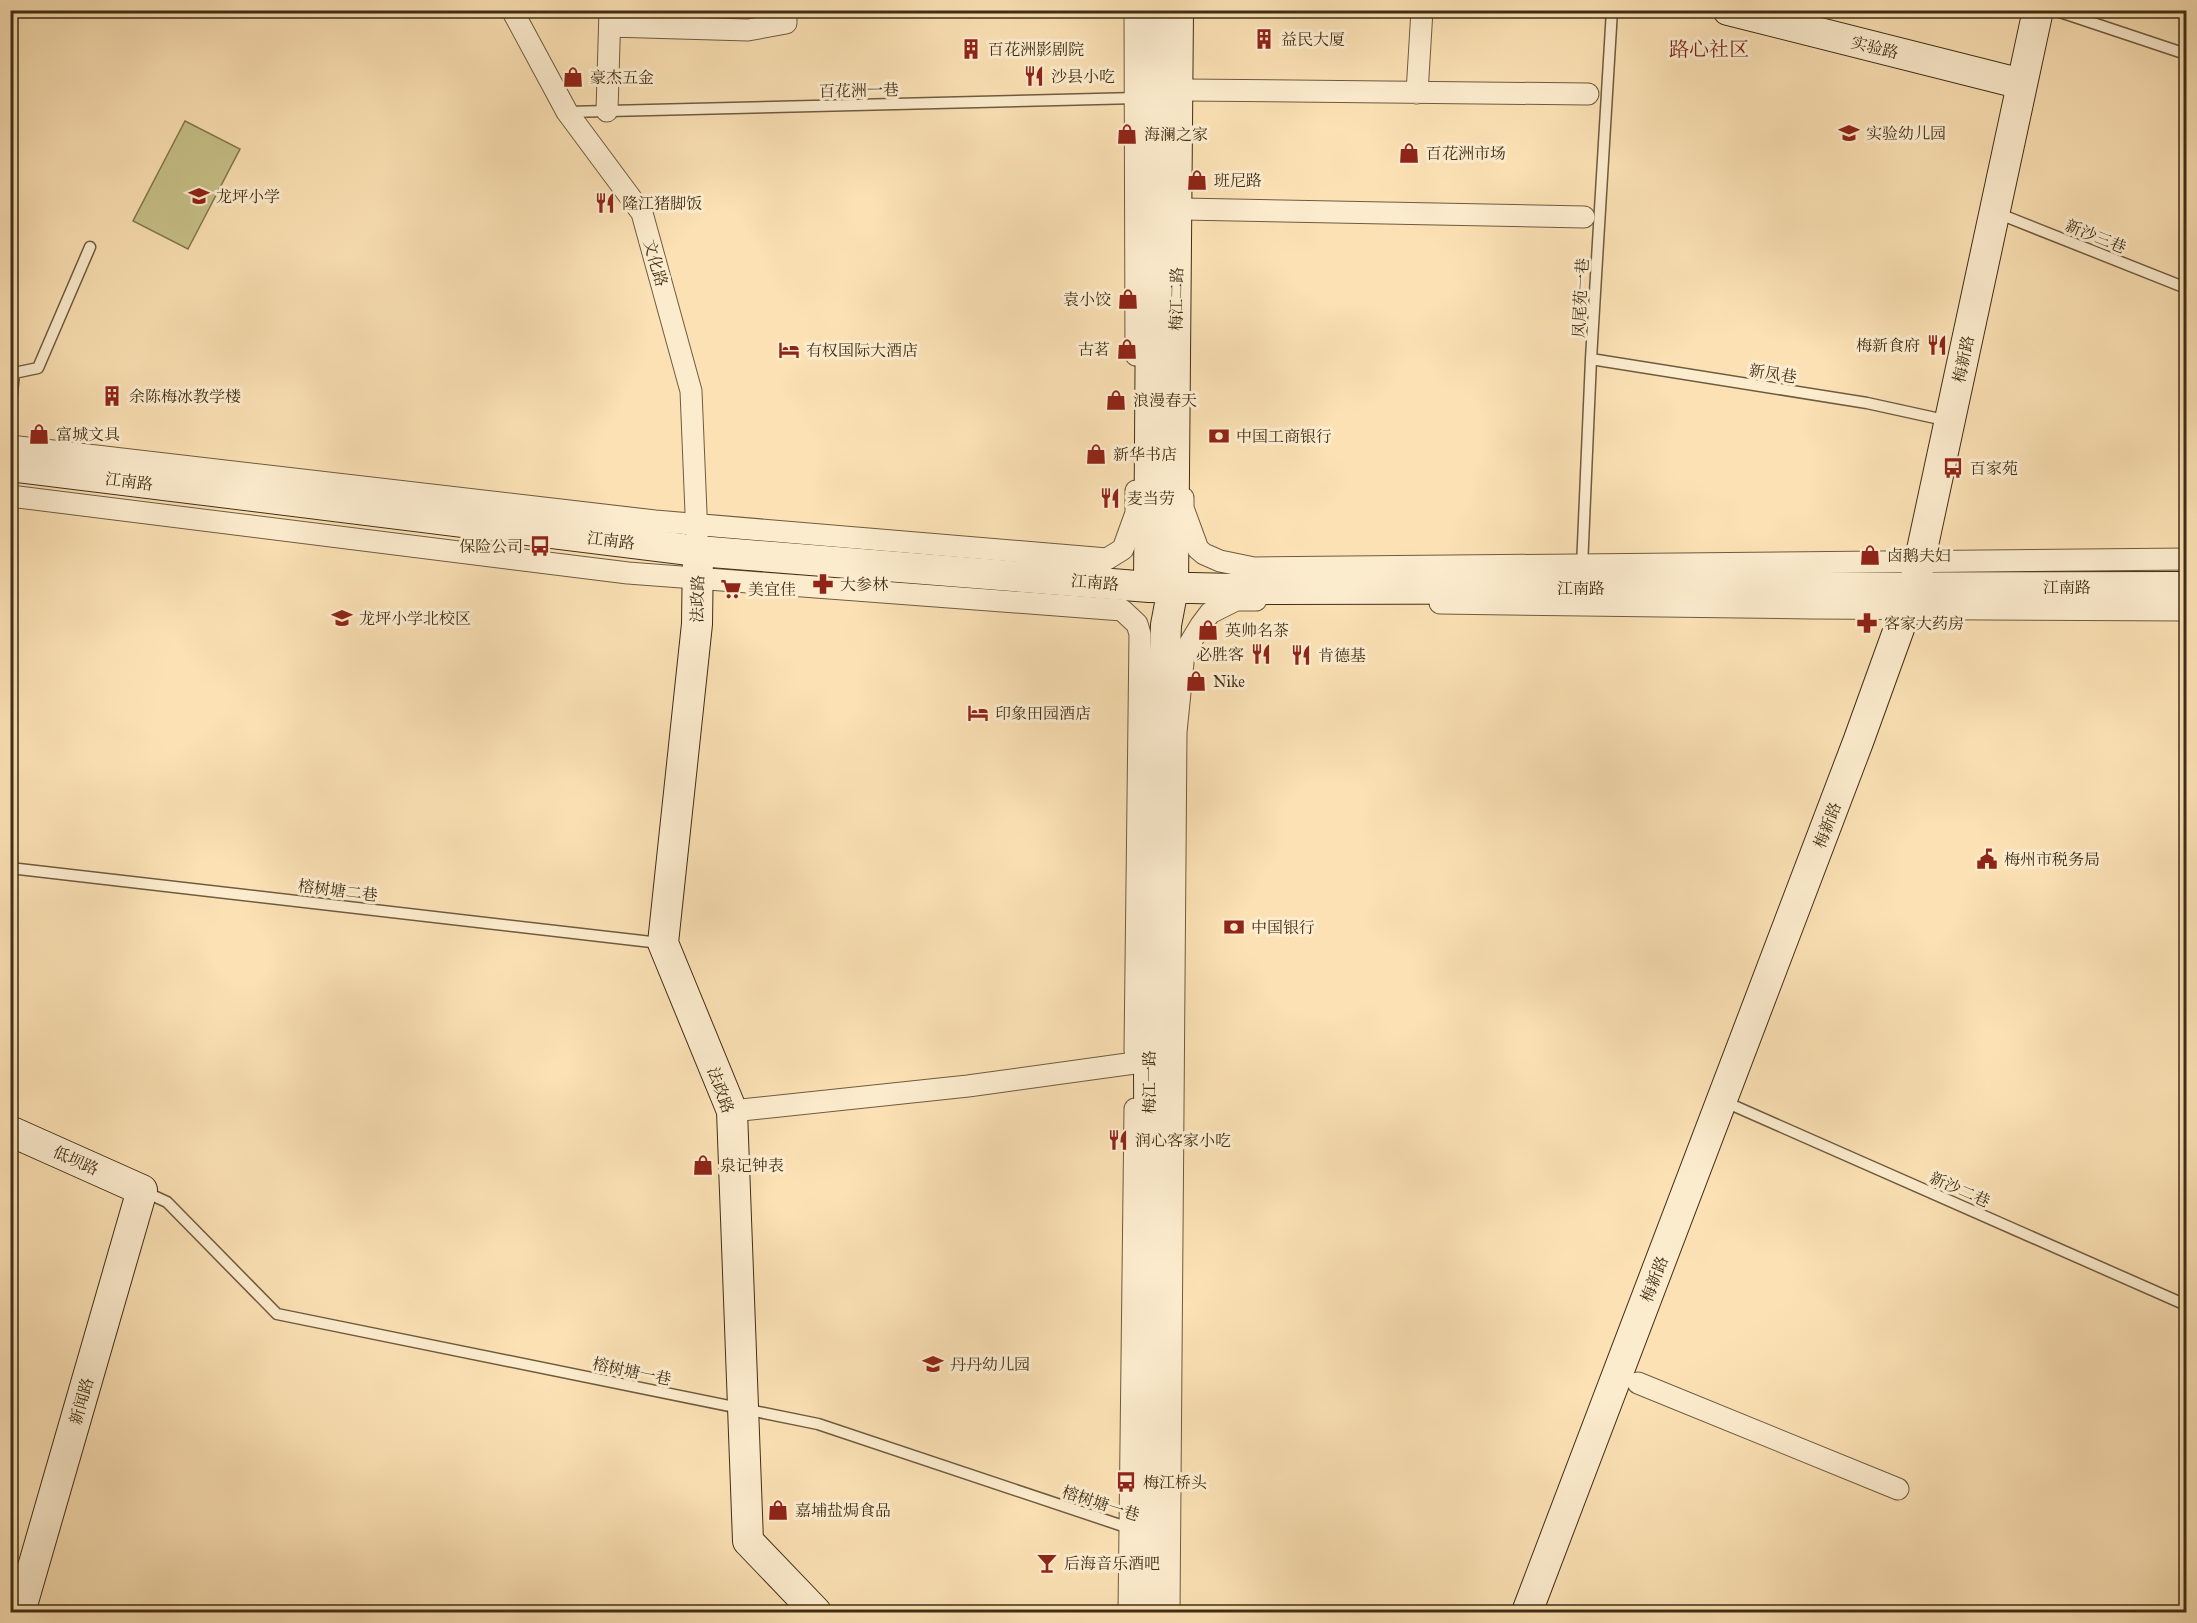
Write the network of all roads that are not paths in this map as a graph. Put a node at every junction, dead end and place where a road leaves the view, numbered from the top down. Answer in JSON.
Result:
{"nodes":[{"id":1,"x":512,"y":10,"type":"edge"},
{"id":2,"x":786,"y":10,"type":"edge"},
{"id":3,"x":1135,"y":10,"type":"edge"},
{"id":4,"x":1153,"y":10,"type":"edge"},
{"id":5,"x":1178,"y":10,"type":"edge"},
{"id":6,"x":1191,"y":10,"type":"edge"},
{"id":7,"x":1422,"y":10,"type":"edge"},
{"id":8,"x":1612,"y":10,"type":"edge"},
{"id":9,"x":1728,"y":10,"type":"edge"},
{"id":10,"x":2038,"y":10,"type":"edge"},
{"id":11,"x":2054,"y":10,"type":"edge"},
{"id":12,"x":610,"y":18,"type":"edge"},
{"id":13,"x":2187,"y":54,"type":"edge"},
{"id":14,"x":2022,"y":84,"type":"junction"},
{"id":15,"x":1184,"y":90,"type":"dead end"},
{"id":16,"x":1418,"y":93,"type":"junction"},
{"id":17,"x":1588,"y":94,"type":"dead end"},
{"id":18,"x":1144,"y":98,"type":"junction"},
{"id":19,"x":607,"y":111,"type":"junction"},
{"id":20,"x":567,"y":112,"type":"junction"},
{"id":21,"x":1183,"y":209,"type":"dead end"},
{"id":22,"x":1994,"y":212,"type":"junction"},
{"id":23,"x":1584,"y":217,"type":"dead end"},
{"id":24,"x":90,"y":247,"type":"dead end"},
{"id":25,"x":2187,"y":288,"type":"edge"},
{"id":26,"x":1591,"y":359,"type":"junction"},
{"id":27,"x":10,"y":413,"type":"edge"},
{"id":28,"x":1949,"y":421,"type":"junction"},
{"id":29,"x":10,"y":446,"type":"edge"},
{"id":30,"x":10,"y":466,"type":"edge"},
{"id":31,"x":10,"y":496,"type":"edge"},
{"id":32,"x":697,"y":551,"type":"junction"},
{"id":33,"x":2187,"y":560,"type":"edge"},
{"id":34,"x":1914,"y":587,"type":"junction"},
{"id":35,"x":2187,"y":587,"type":"edge"},
{"id":36,"x":1161,"y":588,"type":"junction"},
{"id":37,"x":1581,"y":588,"type":"junction"},
{"id":38,"x":2187,"y":610,"type":"edge"},
{"id":39,"x":10,"y":868,"type":"edge"},
{"id":40,"x":663,"y":943,"type":"junction"},
{"id":41,"x":1142,"y":1062,"type":"junction"},
{"id":42,"x":1722,"y":1101,"type":"junction"},
{"id":43,"x":732,"y":1112,"type":"junction"},
{"id":44,"x":10,"y":1131,"type":"edge"},
{"id":45,"x":142,"y":1190,"type":"junction"},
{"id":46,"x":2187,"y":1305,"type":"edge"},
{"id":47,"x":1638,"y":1383,"type":"dead end"},
{"id":48,"x":744,"y":1409,"type":"junction"},
{"id":49,"x":1898,"y":1489,"type":"dead end"},
{"id":50,"x":1141,"y":1532,"type":"junction"},
{"id":51,"x":20,"y":1612,"type":"edge"},
{"id":52,"x":816,"y":1612,"type":"edge"},
{"id":53,"x":1129,"y":1612,"type":"edge"},
{"id":54,"x":1151,"y":1612,"type":"edge"},
{"id":55,"x":1169,"y":1612,"type":"edge"},
{"id":56,"x":1527,"y":1612,"type":"edge"}],
"edges":[{"from":1,"to":20,"type":"street","name":"文化路"},
{"from":2,"to":12,"type":"street"},
{"from":3,"to":18,"type":"street"},
{"from":4,"to":18,"type":"main road","name":"梅江二路"},
{"from":5,"to":36,"type":"main road","name":"梅江二路"},
{"from":6,"to":33,"type":"street"},
{"from":7,"to":16,"type":"street"},
{"from":8,"to":26,"type":"lane","name":"凤尾苑一巷"},
{"from":9,"to":14,"type":"main road","name":"实验路"},
{"from":10,"to":14,"type":"main road","name":"梅新路"},
{"from":11,"to":13,"type":"lane"},
{"from":12,"to":19,"type":"street"},
{"from":14,"to":22,"type":"main road","name":"梅新路"},
{"from":15,"to":16,"type":"street"},
{"from":16,"to":17,"type":"street"},
{"from":18,"to":19,"type":"lane","name":"百花洲一巷"},
{"from":18,"to":32,"type":"street"},
{"from":18,"to":36,"type":"main road","name":"梅江二路"},
{"from":19,"to":20,"type":"lane","name":"百花洲一巷"},
{"from":20,"to":32,"type":"street","name":"文化路"},
{"from":21,"to":23,"type":"street"},
{"from":22,"to":25,"type":"lane","name":"新沙三巷"},
{"from":22,"to":28,"type":"main road","name":"梅新路"},
{"from":24,"to":27,"type":"lane"},
{"from":26,"to":28,"type":"lane","name":"新凤巷"},
{"from":26,"to":37,"type":"lane","name":"凤尾苑一巷"},
{"from":28,"to":34,"type":"main road","name":"梅新路"},
{"from":29,"to":32,"type":"street"},
{"from":30,"to":32,"type":"main road","name":"江南路"},
{"from":31,"to":32,"type":"street"},
{"from":32,"to":36,"type":"main road","name":"江南路"},
{"from":32,"to":40,"type":"main road","name":"法政路"},
{"from":32,"to":41,"type":"street"},
{"from":34,"to":35,"type":"main road","name":"江南路"},
{"from":34,"to":37,"type":"main road","name":"江南路"},
{"from":34,"to":42,"type":"main road","name":"梅新路"},
{"from":36,"to":37,"type":"main road","name":"江南路"},
{"from":36,"to":41,"type":"main road","name":"梅江一路"},
{"from":38,"to":55,"type":"street"},
{"from":39,"to":40,"type":"lane","name":"榕树塘二巷"},
{"from":40,"to":43,"type":"main road","name":"法政路"},
{"from":41,"to":43,"type":"street"},
{"from":41,"to":50,"type":"main road","name":"梅江一路"},
{"from":42,"to":46,"type":"lane","name":"新沙二巷"},
{"from":42,"to":56,"type":"main road","name":"梅新路"},
{"from":43,"to":48,"type":"main road","name":"法政路"},
{"from":44,"to":45,"type":"main road","name":"低坝路"},
{"from":45,"to":48,"type":"lane","name":"榕树塘一巷"},
{"from":45,"to":51,"type":"main road","name":"新闻路"},
{"from":47,"to":49,"type":"street"},
{"from":48,"to":50,"type":"lane","name":"榕树塘一巷"},
{"from":48,"to":52,"type":"main road","name":"法政路"},
{"from":50,"to":53,"type":"street"},
{"from":50,"to":54,"type":"main road","name":"梅江一路"}]}
